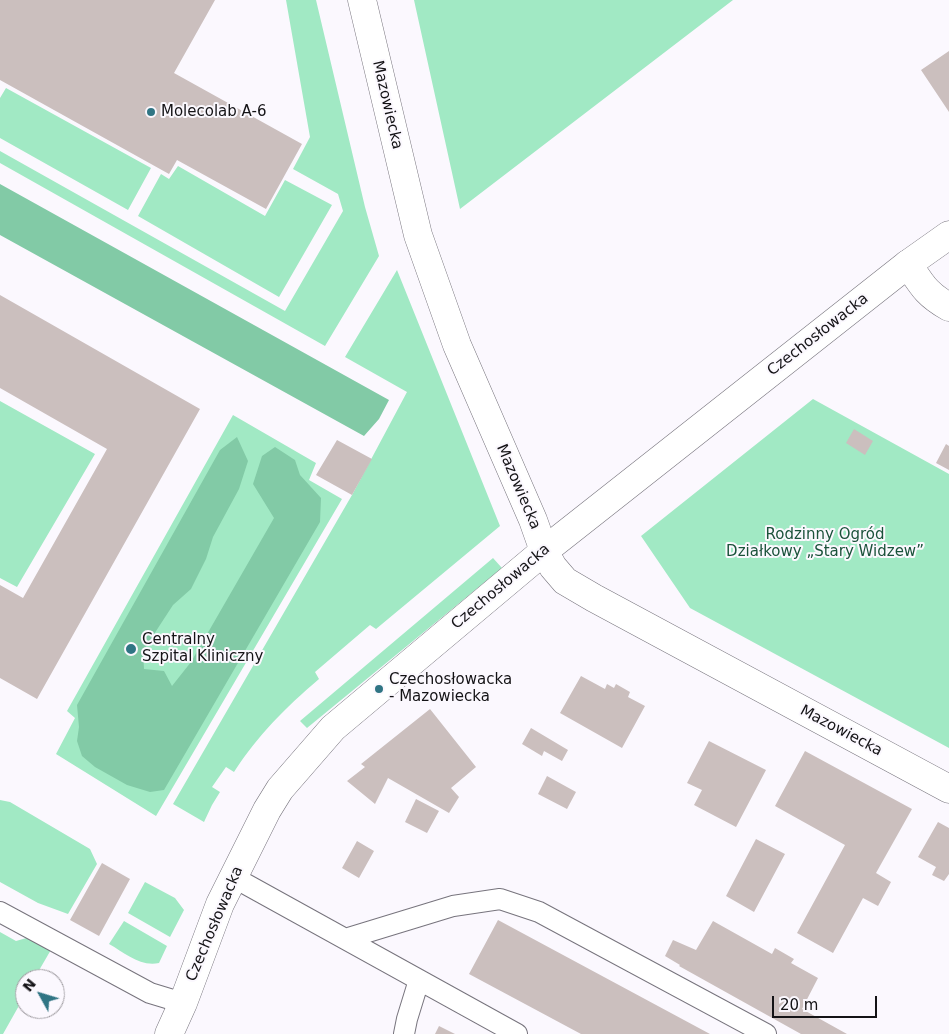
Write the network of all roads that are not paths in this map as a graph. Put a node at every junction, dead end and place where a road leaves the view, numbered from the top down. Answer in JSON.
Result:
{"nodes":[{"id":1,"x":362,"y":0,"type":"edge"},
{"id":2,"x":949,"y":235,"type":"edge"},
{"id":3,"x":908,"y":264,"type":"junction"},
{"id":4,"x":949,"y":307,"type":"edge"},
{"id":5,"x":544,"y":551,"type":"junction"},
{"id":6,"x":949,"y":789,"type":"edge"},
{"id":7,"x":233,"y":877,"type":"junction"},
{"id":8,"x":0,"y":912,"type":"edge"},
{"id":9,"x":345,"y":939,"type":"junction"},
{"id":10,"x":419,"y":980,"type":"junction"},
{"id":11,"x":183,"y":1003,"type":"junction"},
{"id":12,"x":169,"y":1034,"type":"edge"},
{"id":13,"x":404,"y":1034,"type":"edge"},
{"id":14,"x":517,"y":1034,"type":"edge"},
{"id":15,"x":766,"y":1034,"type":"edge"}],
"edges":[{"from":1,"to":5,"type":"street","name":"Mazowiecka"},
{"from":2,"to":3,"type":"street","name":"Czechosłowacka"},
{"from":3,"to":4,"type":"street"},
{"from":3,"to":5,"type":"street","name":"Czechosłowacka"},
{"from":5,"to":6,"type":"street","name":"Mazowiecka"},
{"from":5,"to":7,"type":"street","name":"Czechosłowacka"},
{"from":7,"to":9,"type":"lane"},
{"from":7,"to":11,"type":"street","name":"Czechosłowacka"},
{"from":8,"to":11,"type":"lane"},
{"from":9,"to":10,"type":"lane"},
{"from":9,"to":15,"type":"lane"},
{"from":10,"to":13,"type":"lane"},
{"from":10,"to":14,"type":"lane"},
{"from":11,"to":12,"type":"street","name":"Czechosłowacka"}]}
